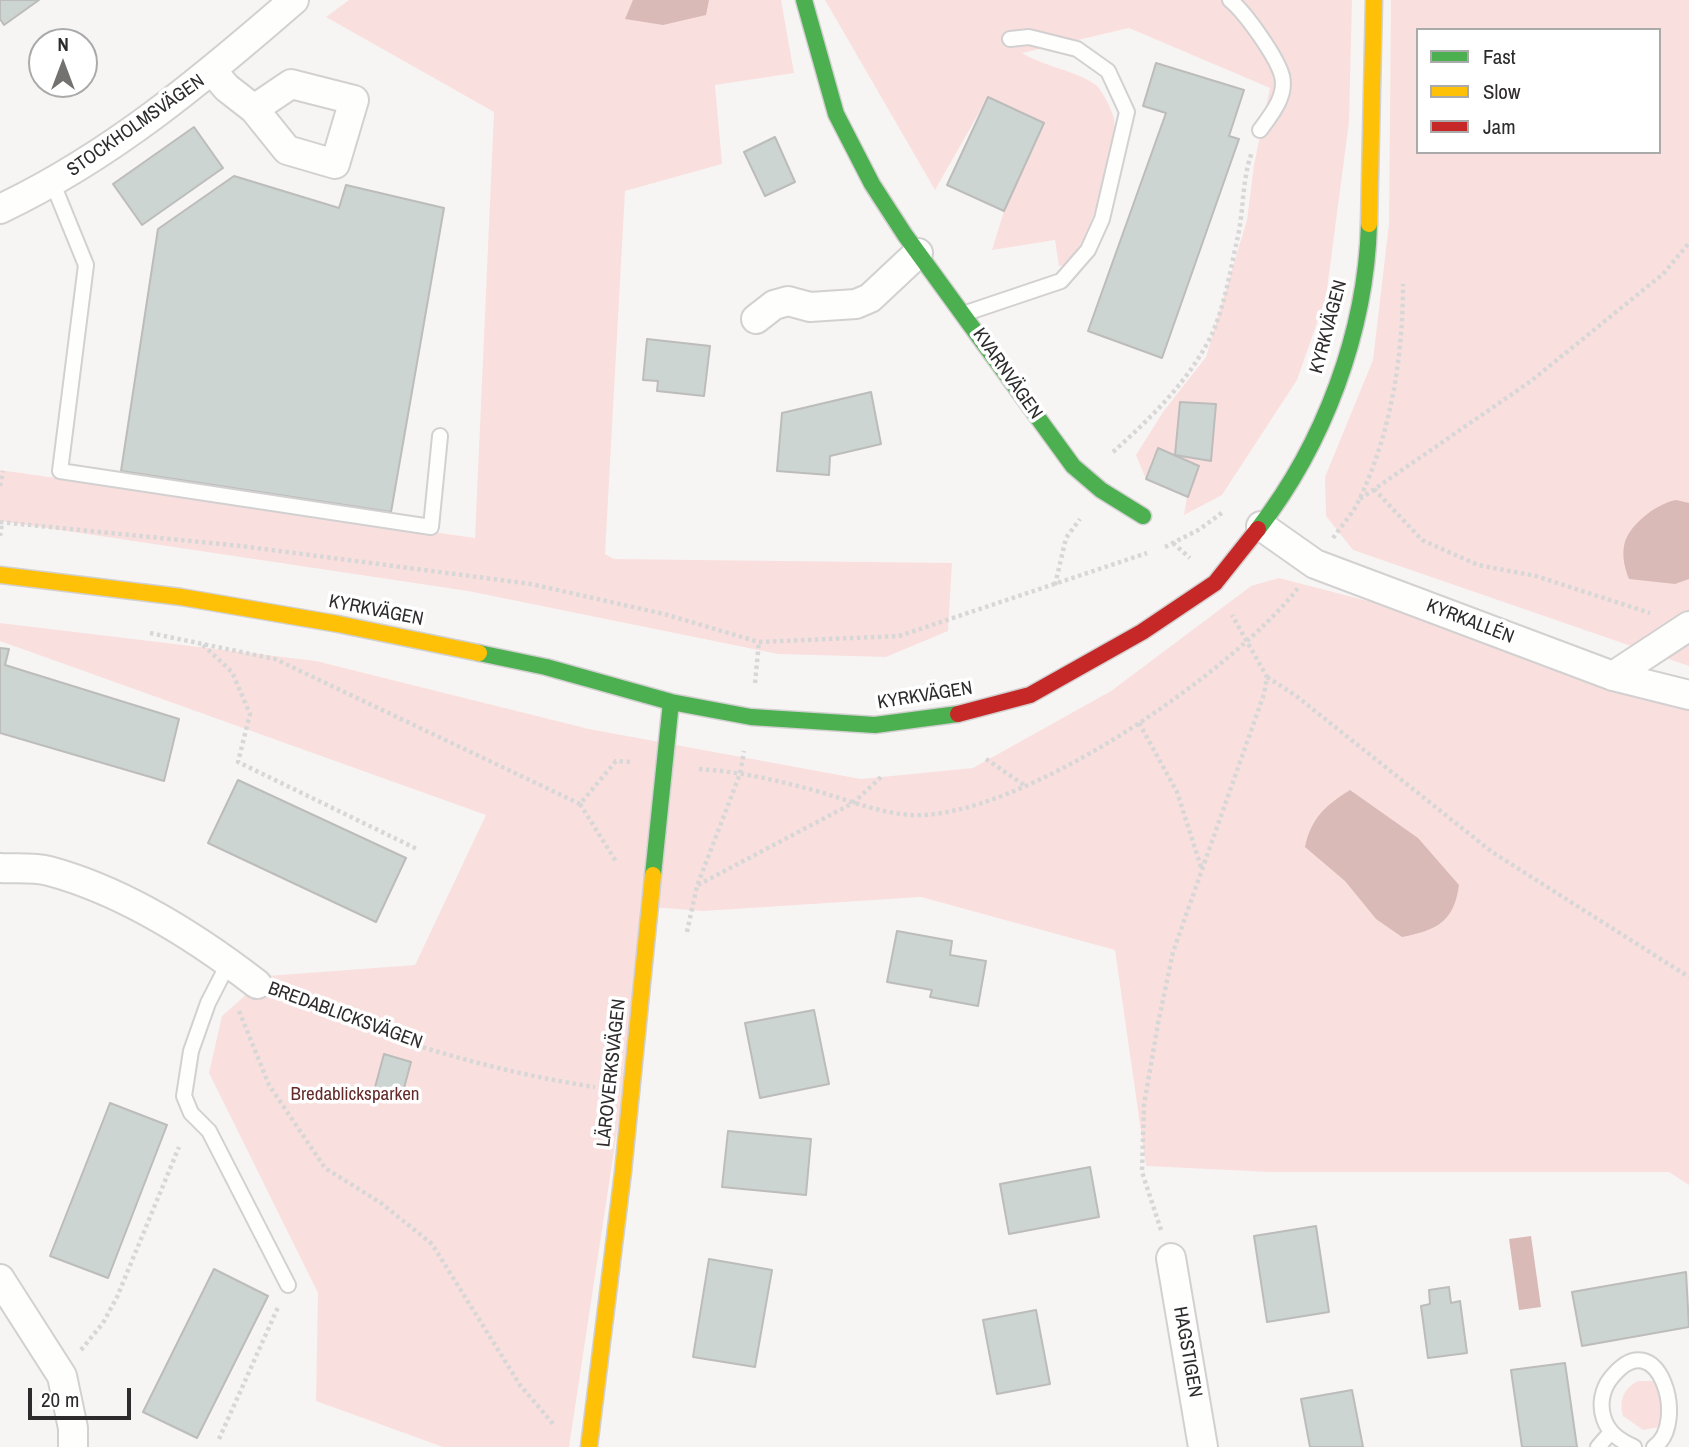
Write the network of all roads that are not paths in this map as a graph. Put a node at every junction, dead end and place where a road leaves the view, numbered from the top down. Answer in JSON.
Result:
{"nodes":[{"id":1,"x":294,"y":0,"type":"edge"},
{"id":2,"x":804,"y":0,"type":"edge"},
{"id":3,"x":1230,"y":0,"type":"edge"},
{"id":4,"x":1374,"y":0,"type":"edge"},
{"id":5,"x":1010,"y":38,"type":"dead end"},
{"id":6,"x":212,"y":71,"type":"junction"},
{"id":7,"x":254,"y":109,"type":"dead end"},
{"id":8,"x":1260,"y":130,"type":"road end"},
{"id":9,"x":53,"y":184,"type":"junction"},
{"id":10,"x":0,"y":209,"type":"edge"},
{"id":11,"x":918,"y":253,"type":"junction"},
{"id":12,"x":965,"y":313,"type":"junction"},
{"id":13,"x":756,"y":319,"type":"dead end"},
{"id":14,"x":440,"y":436,"type":"dead end"},
{"id":15,"x":1143,"y":516,"type":"dead end"},
{"id":16,"x":1261,"y":526,"type":"junction"},
{"id":17,"x":0,"y":575,"type":"edge"},
{"id":18,"x":1687,"y":627,"type":"edge"},
{"id":19,"x":1613,"y":676,"type":"junction"},
{"id":20,"x":1689,"y":695,"type":"edge"},
{"id":21,"x":671,"y":702,"type":"junction"},
{"id":22,"x":0,"y":868,"type":"edge"},
{"id":23,"x":241,"y":972,"type":"joint"},
{"id":24,"x":1171,"y":1258,"type":"road end"},
{"id":25,"x":0,"y":1279,"type":"edge"},
{"id":26,"x":288,"y":1285,"type":"road end"},
{"id":27,"x":1676,"y":1375,"type":"dead end"},
{"id":28,"x":1681,"y":1429,"type":"dead end"},
{"id":29,"x":1611,"y":1432,"type":"junction"},
{"id":30,"x":73,"y":1447,"type":"edge"},
{"id":31,"x":589,"y":1447,"type":"edge"},
{"id":32,"x":1203,"y":1447,"type":"edge"},
{"id":33,"x":1598,"y":1447,"type":"edge"},
{"id":34,"x":1634,"y":1447,"type":"edge"},
{"id":35,"x":1654,"y":1447,"type":"edge"}],
"edges":[{"from":1,"to":6,"type":"street","name":"STOCKHOLMSVÄGEN"},
{"from":2,"to":11,"type":"street","name":"KVARNVÄGEN"},
{"from":3,"to":8,"type":"lane"},
{"from":4,"to":16,"type":"street","name":"KYRKVÄGEN"},
{"from":5,"to":12,"type":"lane"},
{"from":6,"to":7,"type":"street"},
{"from":6,"to":9,"type":"street","name":"STOCKHOLMSVÄGEN"},
{"from":9,"to":10,"type":"street","name":"STOCKHOLMSVÄGEN"},
{"from":9,"to":14,"type":"lane"},
{"from":11,"to":12,"type":"street","name":"KVARNVÄGEN"},
{"from":11,"to":13,"type":"street"},
{"from":12,"to":15,"type":"street","name":"KVARNVÄGEN"},
{"from":16,"to":19,"type":"street","name":"KYRKALLÉN"},
{"from":16,"to":21,"type":"street","name":"KYRKVÄGEN"},
{"from":17,"to":21,"type":"street","name":"KYRKVÄGEN"},
{"from":18,"to":19,"type":"street"},
{"from":19,"to":20,"type":"street","name":"KYRKALLÉN"},
{"from":21,"to":31,"type":"street","name":"LÄROVERKSVÄGEN"},
{"from":22,"to":23,"type":"street"},
{"from":23,"to":26,"type":"lane"},
{"from":24,"to":32,"type":"street","name":"HAGSTIGEN"},
{"from":25,"to":30,"type":"street"},
{"from":27,"to":29,"type":"lane"},
{"from":28,"to":35,"type":"lane"},
{"from":29,"to":33,"type":"lane"},
{"from":29,"to":34,"type":"lane"}]}
